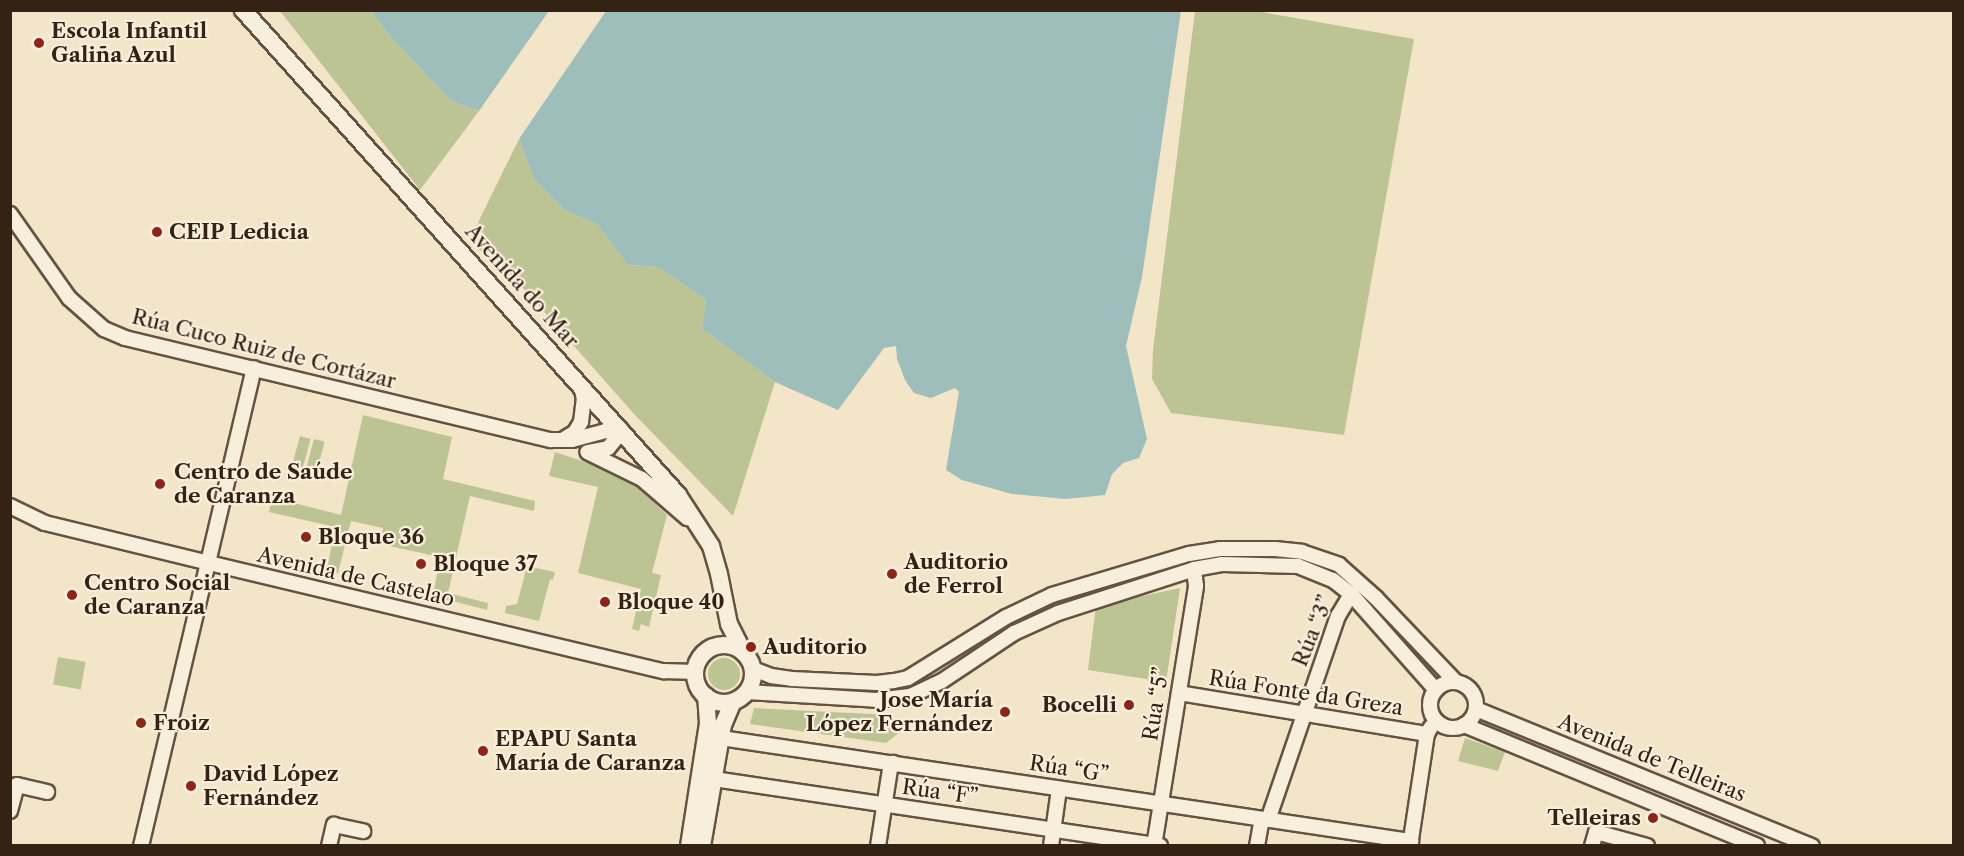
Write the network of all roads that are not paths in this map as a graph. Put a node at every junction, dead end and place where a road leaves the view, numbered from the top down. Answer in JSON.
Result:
{"nodes":[{"id":1,"x":243,"y":10,"type":"edge"},
{"id":2,"x":10,"y":214,"type":"edge"},
{"id":3,"x":254,"y":368,"type":"junction"},
{"id":4,"x":581,"y":386,"type":"junction"},
{"id":5,"x":622,"y":431,"type":"junction"},
{"id":6,"x":559,"y":441,"type":"junction"},
{"id":7,"x":587,"y":452,"type":"junction"},
{"id":8,"x":10,"y":506,"type":"edge"},
{"id":9,"x":706,"y":536,"type":"junction"},
{"id":10,"x":208,"y":563,"type":"junction"},
{"id":11,"x":1194,"y":569,"type":"junction"},
{"id":12,"x":1351,"y":594,"type":"junction"},
{"id":13,"x":726,"y":614,"type":"junction"},
{"id":14,"x":711,"y":648,"type":"junction"},
{"id":15,"x":744,"y":653,"type":"junction"},
{"id":16,"x":753,"y":669,"type":"junction"},
{"id":17,"x":696,"y":672,"type":"junction"},
{"id":18,"x":1456,"y":682,"type":"junction"},
{"id":19,"x":1436,"y":690,"type":"junction"},
{"id":20,"x":1179,"y":693,"type":"junction"},
{"id":21,"x":706,"y":696,"type":"junction"},
{"id":22,"x":740,"y":697,"type":"junction"},
{"id":23,"x":1476,"y":709,"type":"junction"},
{"id":24,"x":1304,"y":714,"type":"junction"},
{"id":25,"x":1437,"y":720,"type":"junction"},
{"id":26,"x":1464,"y":725,"type":"junction"},
{"id":27,"x":1427,"y":734,"type":"junction"},
{"id":28,"x":720,"y":738,"type":"junction"},
{"id":29,"x":893,"y":763,"type":"junction"},
{"id":30,"x":714,"y":779,"type":"junction"},
{"id":31,"x":1059,"y":789,"type":"junction"},
{"id":32,"x":47,"y":792,"type":"dead end"},
{"id":33,"x":1161,"y":803,"type":"junction"},
{"id":34,"x":884,"y":805,"type":"junction"},
{"id":35,"x":10,"y":811,"type":"edge"},
{"id":36,"x":1265,"y":819,"type":"junction"},
{"id":37,"x":1053,"y":830,"type":"junction"},
{"id":38,"x":363,"y":831,"type":"dead end"},
{"id":39,"x":1594,"y":839,"type":"edge"},
{"id":40,"x":1411,"y":843,"type":"edge"},
{"id":41,"x":1156,"y":845,"type":"edge"},
{"id":42,"x":1640,"y":845,"type":"edge"},
{"id":43,"x":141,"y":846,"type":"edge"},
{"id":44,"x":329,"y":846,"type":"edge"},
{"id":45,"x":689,"y":846,"type":"edge"},
{"id":46,"x":702,"y":846,"type":"edge"},
{"id":47,"x":878,"y":846,"type":"edge"},
{"id":48,"x":1051,"y":846,"type":"edge"},
{"id":49,"x":1257,"y":846,"type":"edge"},
{"id":50,"x":1756,"y":846,"type":"edge"},
{"id":51,"x":1812,"y":846,"type":"edge"}],
"edges":[{"from":1,"to":4,"type":"street","name":"Avenida do Mar"},
{"from":2,"to":3,"type":"street","name":"Rúa Cuco Ruiz de Cortázar"},
{"from":3,"to":6,"type":"street","name":"Rúa Cuco Ruiz de Cortázar"},
{"from":3,"to":10,"type":"street"},
{"from":4,"to":5,"type":"street","name":"Avenida do Mar"},
{"from":4,"to":6,"type":"street"},
{"from":5,"to":6,"type":"street"},
{"from":5,"to":7,"type":"street"},
{"from":5,"to":9,"type":"street","name":"Avenida do Mar"},
{"from":6,"to":7,"type":"street","name":"Rúa Cuco Ruiz de Cortázar"},
{"from":7,"to":9,"type":"street","name":"Rúa Cuco Ruiz de Cortázar"},
{"from":8,"to":10,"type":"street","name":"Avenida de Castelao"},
{"from":9,"to":13,"type":"street","name":"Avenida do Mar"},
{"from":10,"to":17,"type":"street","name":"Avenida de Castelao"},
{"from":10,"to":43,"type":"street"},
{"from":11,"to":12,"type":"street"},
{"from":11,"to":20,"type":"street","name":"Rúa “5”"},
{"from":11,"to":22,"type":"street"},
{"from":12,"to":19,"type":"street"},
{"from":12,"to":24,"type":"street","name":"Rúa “3”"},
{"from":13,"to":14,"type":"street"},
{"from":13,"to":15,"type":"street","name":"Avenida do Mar"},
{"from":14,"to":15,"type":"street"},
{"from":14,"to":17,"type":"street"},
{"from":15,"to":16,"type":"street"},
{"from":16,"to":18,"type":"street"},
{"from":16,"to":22,"type":"street"},
{"from":17,"to":21,"type":"street"},
{"from":18,"to":19,"type":"street"},
{"from":18,"to":23,"type":"street"},
{"from":19,"to":25,"type":"street"},
{"from":20,"to":24,"type":"street","name":"Rúa Fonte da Greza"},
{"from":20,"to":33,"type":"street","name":"Rúa “5”"},
{"from":21,"to":22,"type":"street"},
{"from":21,"to":45,"type":"street"},
{"from":22,"to":28,"type":"street"},
{"from":23,"to":26,"type":"street"},
{"from":23,"to":51,"type":"street","name":"Avenida de Telleiras"},
{"from":24,"to":27,"type":"street","name":"Rúa Fonte da Greza"},
{"from":24,"to":36,"type":"street","name":"Rúa “3”"},
{"from":25,"to":26,"type":"street"},
{"from":25,"to":27,"type":"street"},
{"from":26,"to":50,"type":"street","name":"Avenida de Telleiras"},
{"from":27,"to":40,"type":"street"},
{"from":28,"to":29,"type":"street","name":"Rúa “G”"},
{"from":28,"to":30,"type":"street"},
{"from":29,"to":31,"type":"street","name":"Rúa “G”"},
{"from":29,"to":34,"type":"street"},
{"from":30,"to":34,"type":"street","name":"Rúa “F”"},
{"from":30,"to":46,"type":"street"},
{"from":31,"to":33,"type":"street","name":"Rúa “G”"},
{"from":31,"to":37,"type":"street"},
{"from":32,"to":35,"type":"street"},
{"from":33,"to":36,"type":"street","name":"Rúa “G”"},
{"from":33,"to":41,"type":"street","name":"Rúa “5”"},
{"from":34,"to":37,"type":"street","name":"Rúa “F”"},
{"from":34,"to":47,"type":"street"},
{"from":36,"to":40,"type":"street","name":"Rúa “G”"},
{"from":36,"to":49,"type":"street","name":"Rúa “3”"},
{"from":37,"to":41,"type":"street","name":"Rúa “F”"},
{"from":37,"to":48,"type":"street"},
{"from":38,"to":44,"type":"street"},
{"from":39,"to":42,"type":"street"}]}
